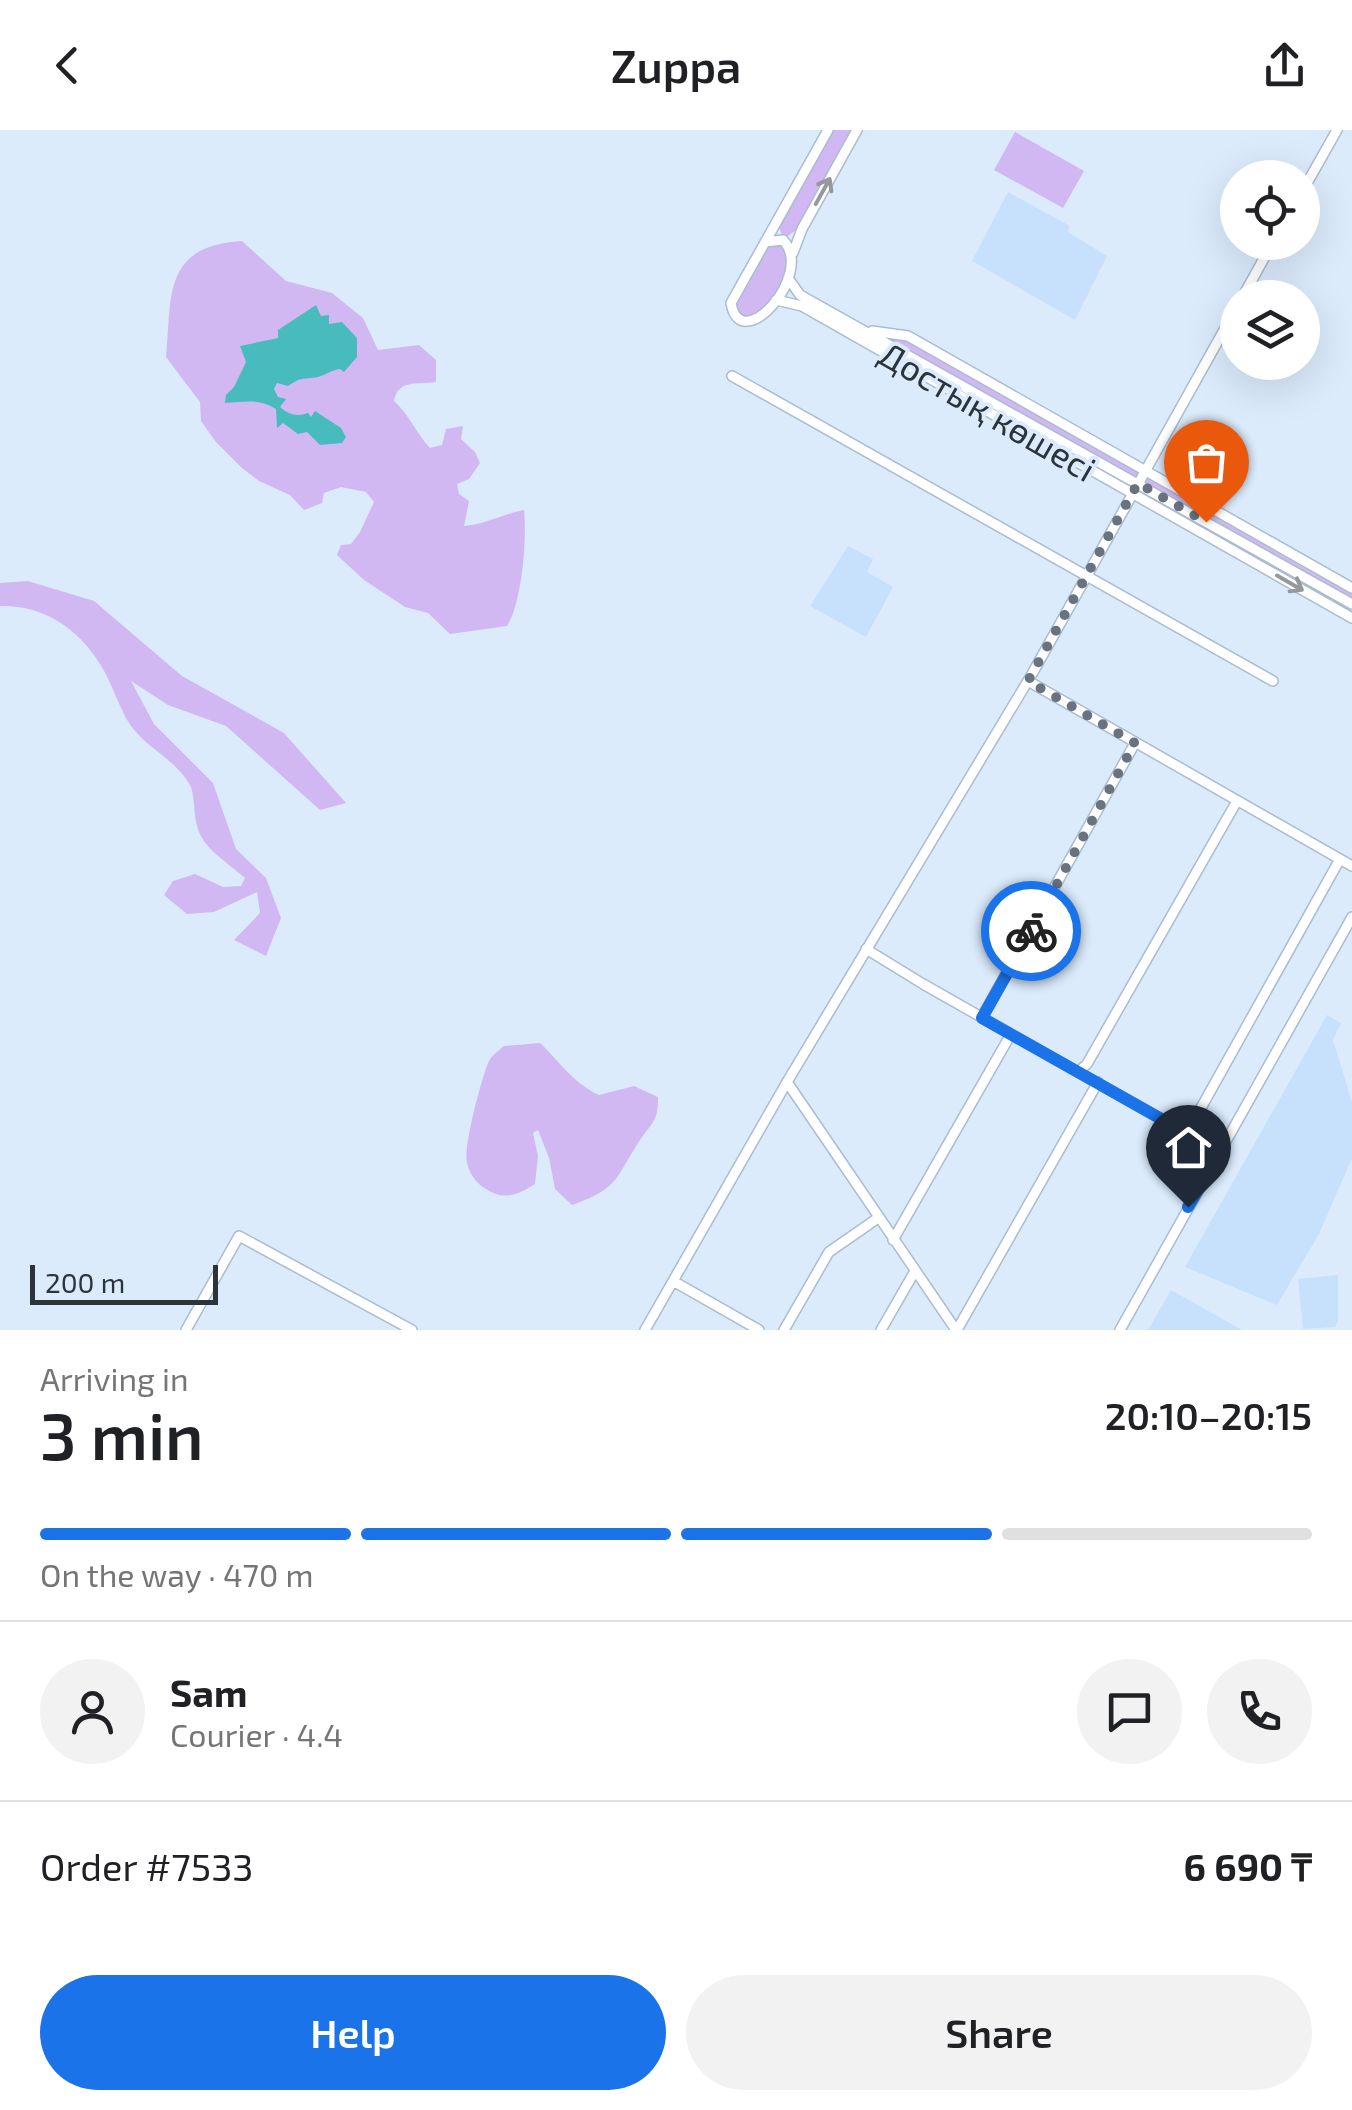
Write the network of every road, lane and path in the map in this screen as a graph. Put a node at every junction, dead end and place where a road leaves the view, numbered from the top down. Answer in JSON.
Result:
{"nodes":[{"id":1,"x":828,"y":130,"type":"edge"},
{"id":2,"x":857,"y":130,"type":"edge"},
{"id":3,"x":1337,"y":130,"type":"edge"},
{"id":4,"x":1320,"y":160,"type":"edge"},
{"id":5,"x":765,"y":242,"type":"junction"},
{"id":6,"x":792,"y":253,"type":"junction"},
{"id":7,"x":788,"y":278,"type":"junction"},
{"id":8,"x":776,"y":300,"type":"junction"},
{"id":9,"x":868,"y":331,"type":"junction"},
{"id":10,"x":1220,"y":337,"type":"edge"},
{"id":11,"x":732,"y":376,"type":"dead end"},
{"id":12,"x":1145,"y":472,"type":"junction"},
{"id":13,"x":1138,"y":483,"type":"junction"},
{"id":14,"x":1132,"y":494,"type":"junction"},
{"id":15,"x":1088,"y":576,"type":"junction"},
{"id":16,"x":1352,"y":588,"type":"edge"},
{"id":17,"x":1352,"y":604,"type":"edge"},
{"id":18,"x":1352,"y":618,"type":"edge"},
{"id":19,"x":1028,"y":681,"type":"junction"},
{"id":20,"x":1273,"y":681,"type":"dead end"},
{"id":21,"x":1135,"y":743,"type":"junction"},
{"id":22,"x":1236,"y":801,"type":"junction"},
{"id":23,"x":1340,"y":859,"type":"junction"},
{"id":24,"x":1352,"y":866,"type":"edge"},
{"id":25,"x":1352,"y":917,"type":"edge"},
{"id":26,"x":866,"y":948,"type":"junction"},
{"id":27,"x":982,"y":1018,"type":"junction"},
{"id":28,"x":1011,"y":1034,"type":"junction"},
{"id":29,"x":1078,"y":1072,"type":"junction"},
{"id":30,"x":786,"y":1082,"type":"junction"},
{"id":31,"x":1098,"y":1082,"type":"junction"},
{"id":32,"x":1188,"y":1134,"type":"junction"},
{"id":33,"x":1220,"y":1152,"type":"junction"},
{"id":34,"x":878,"y":1218,"type":"junction"},
{"id":35,"x":893,"y":1240,"type":"junction"},
{"id":36,"x":915,"y":1272,"type":"junction"},
{"id":37,"x":673,"y":1281,"type":"junction"},
{"id":38,"x":186,"y":1330,"type":"edge"},
{"id":39,"x":412,"y":1330,"type":"edge"},
{"id":40,"x":646,"y":1330,"type":"edge"},
{"id":41,"x":759,"y":1330,"type":"edge"},
{"id":42,"x":784,"y":1330,"type":"edge"},
{"id":43,"x":881,"y":1330,"type":"edge"},
{"id":44,"x":956,"y":1330,"type":"edge"},
{"id":45,"x":1120,"y":1330,"type":"edge"}],
"edges":[{"from":1,"to":5,"type":"street"},
{"from":6,"to":2,"type":"street","one_way":true},
{"from":3,"to":4,"type":"street"},
{"from":5,"to":6,"type":"street"},
{"from":5,"to":8,"type":"street"},
{"from":6,"to":7,"type":"street"},
{"from":7,"to":8,"type":"street"},
{"from":7,"to":9,"type":"street","name":"Достық көшесі"},
{"from":8,"to":14,"type":"street","name":"Достық көшесі"},
{"from":9,"to":12,"type":"street"},
{"from":9,"to":13,"type":"street","name":"Достық көшесі"},
{"from":10,"to":12,"type":"street"},
{"from":11,"to":15,"type":"street"},
{"from":12,"to":13,"type":"street"},
{"from":12,"to":16,"type":"street"},
{"from":13,"to":14,"type":"street"},
{"from":13,"to":17,"type":"street","name":"Достық көшесі"},
{"from":14,"to":15,"type":"street"},
{"from":14,"to":18,"type":"street","name":"Достық көшесі","one_way":true},
{"from":15,"to":19,"type":"street"},
{"from":15,"to":20,"type":"street"},
{"from":19,"to":21,"type":"street"},
{"from":19,"to":26,"type":"street"},
{"from":21,"to":22,"type":"street"},
{"from":21,"to":27,"type":"street"},
{"from":22,"to":23,"type":"street"},
{"from":22,"to":29,"type":"street"},
{"from":23,"to":24,"type":"street"},
{"from":23,"to":32,"type":"street"},
{"from":25,"to":33,"type":"street"},
{"from":26,"to":27,"type":"street"},
{"from":26,"to":30,"type":"street"},
{"from":27,"to":28,"type":"street"},
{"from":28,"to":29,"type":"street"},
{"from":28,"to":35,"type":"street"},
{"from":29,"to":31,"type":"street"},
{"from":30,"to":34,"type":"street"},
{"from":30,"to":37,"type":"street"},
{"from":31,"to":32,"type":"street"},
{"from":31,"to":44,"type":"street"},
{"from":32,"to":33,"type":"street"},
{"from":33,"to":45,"type":"street"},
{"from":34,"to":35,"type":"street"},
{"from":34,"to":42,"type":"street"},
{"from":35,"to":36,"type":"street"},
{"from":36,"to":43,"type":"street"},
{"from":36,"to":44,"type":"street"},
{"from":37,"to":40,"type":"street"},
{"from":37,"to":41,"type":"street"},
{"from":38,"to":39,"type":"street"}]}
